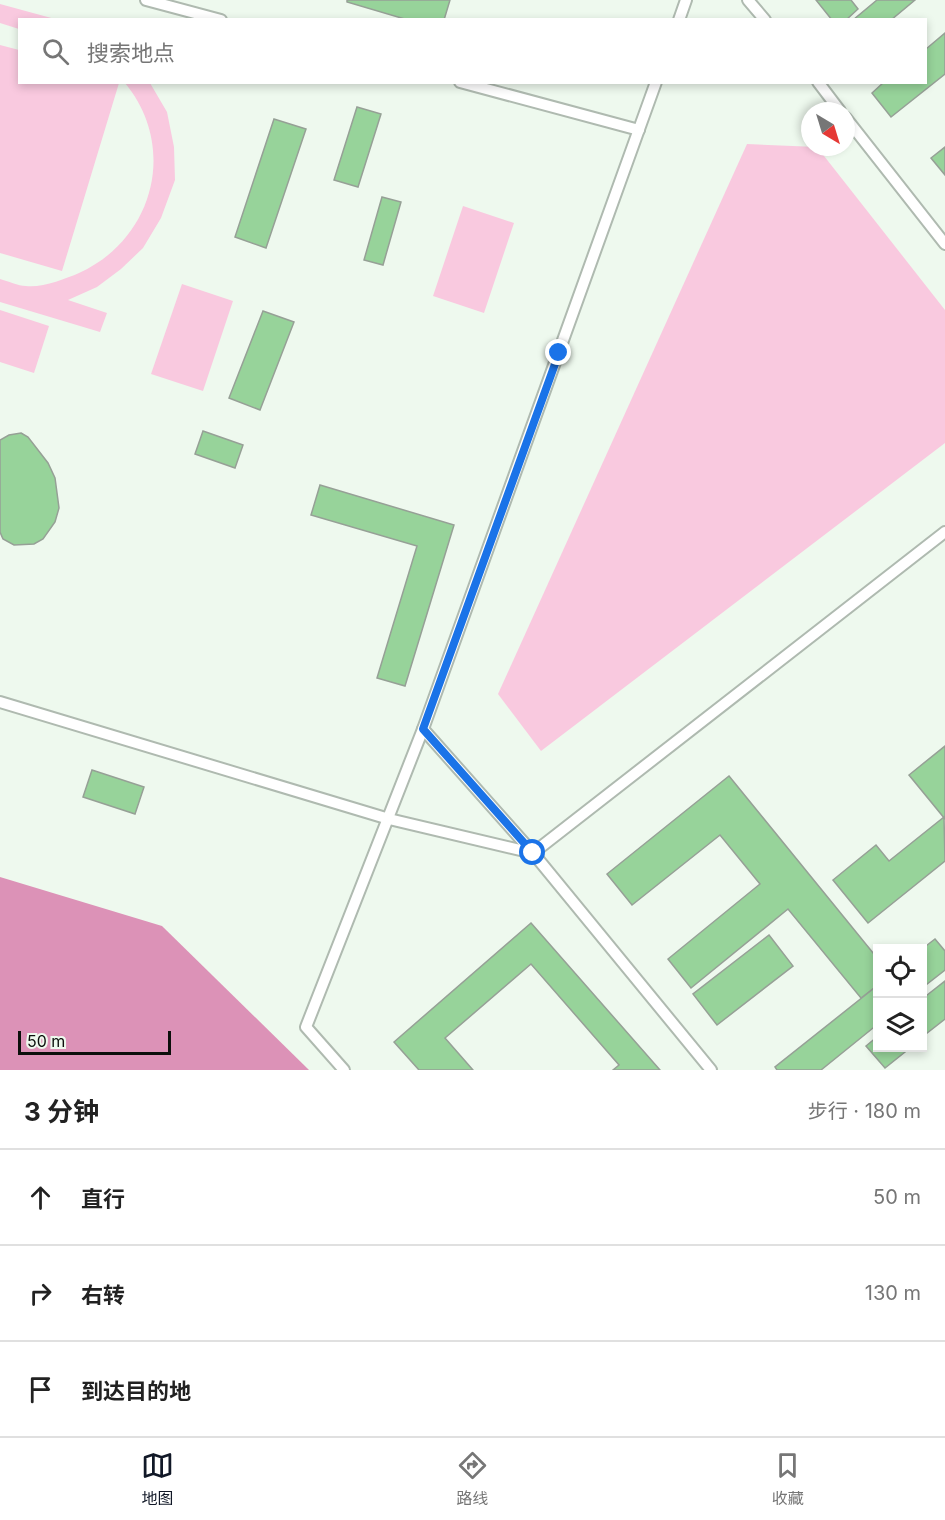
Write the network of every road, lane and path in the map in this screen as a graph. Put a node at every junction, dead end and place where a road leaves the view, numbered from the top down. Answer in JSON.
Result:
{"nodes":[{"id":1,"x":146,"y":0,"type":"edge"},
{"id":2,"x":686,"y":0,"type":"edge"},
{"id":3,"x":748,"y":0,"type":"edge"},
{"id":4,"x":214,"y":18,"type":"edge"},
{"id":5,"x":680,"y":18,"type":"edge"},
{"id":6,"x":763,"y":18,"type":"edge"},
{"id":7,"x":467,"y":84,"type":"edge"},
{"id":8,"x":655,"y":84,"type":"edge"},
{"id":9,"x":820,"y":84,"type":"edge"},
{"id":10,"x":833,"y":102,"type":"edge"},
{"id":11,"x":855,"y":129,"type":"edge"},
{"id":12,"x":639,"y":130,"type":"junction"},
{"id":13,"x":945,"y":244,"type":"edge"},
{"id":14,"x":945,"y":532,"type":"edge"},
{"id":15,"x":0,"y":702,"type":"edge"},
{"id":16,"x":423,"y":729,"type":"junction"},
{"id":17,"x":389,"y":819,"type":"junction"},
{"id":18,"x":533,"y":853,"type":"junction"},
{"id":19,"x":344,"y":1070,"type":"edge"},
{"id":20,"x":711,"y":1070,"type":"edge"}],
"edges":[{"from":1,"to":4,"type":"lane"},
{"from":2,"to":5,"type":"lane"},
{"from":3,"to":6,"type":"lane"},
{"from":7,"to":12,"type":"lane"},
{"from":8,"to":12,"type":"lane"},
{"from":9,"to":10,"type":"lane"},
{"from":11,"to":13,"type":"lane"},
{"from":12,"to":16,"type":"lane"},
{"from":14,"to":18,"type":"lane"},
{"from":15,"to":17,"type":"lane"},
{"from":16,"to":17,"type":"lane"},
{"from":16,"to":18,"type":"lane"},
{"from":17,"to":18,"type":"lane"},
{"from":17,"to":19,"type":"lane"},
{"from":18,"to":20,"type":"lane"}]}
